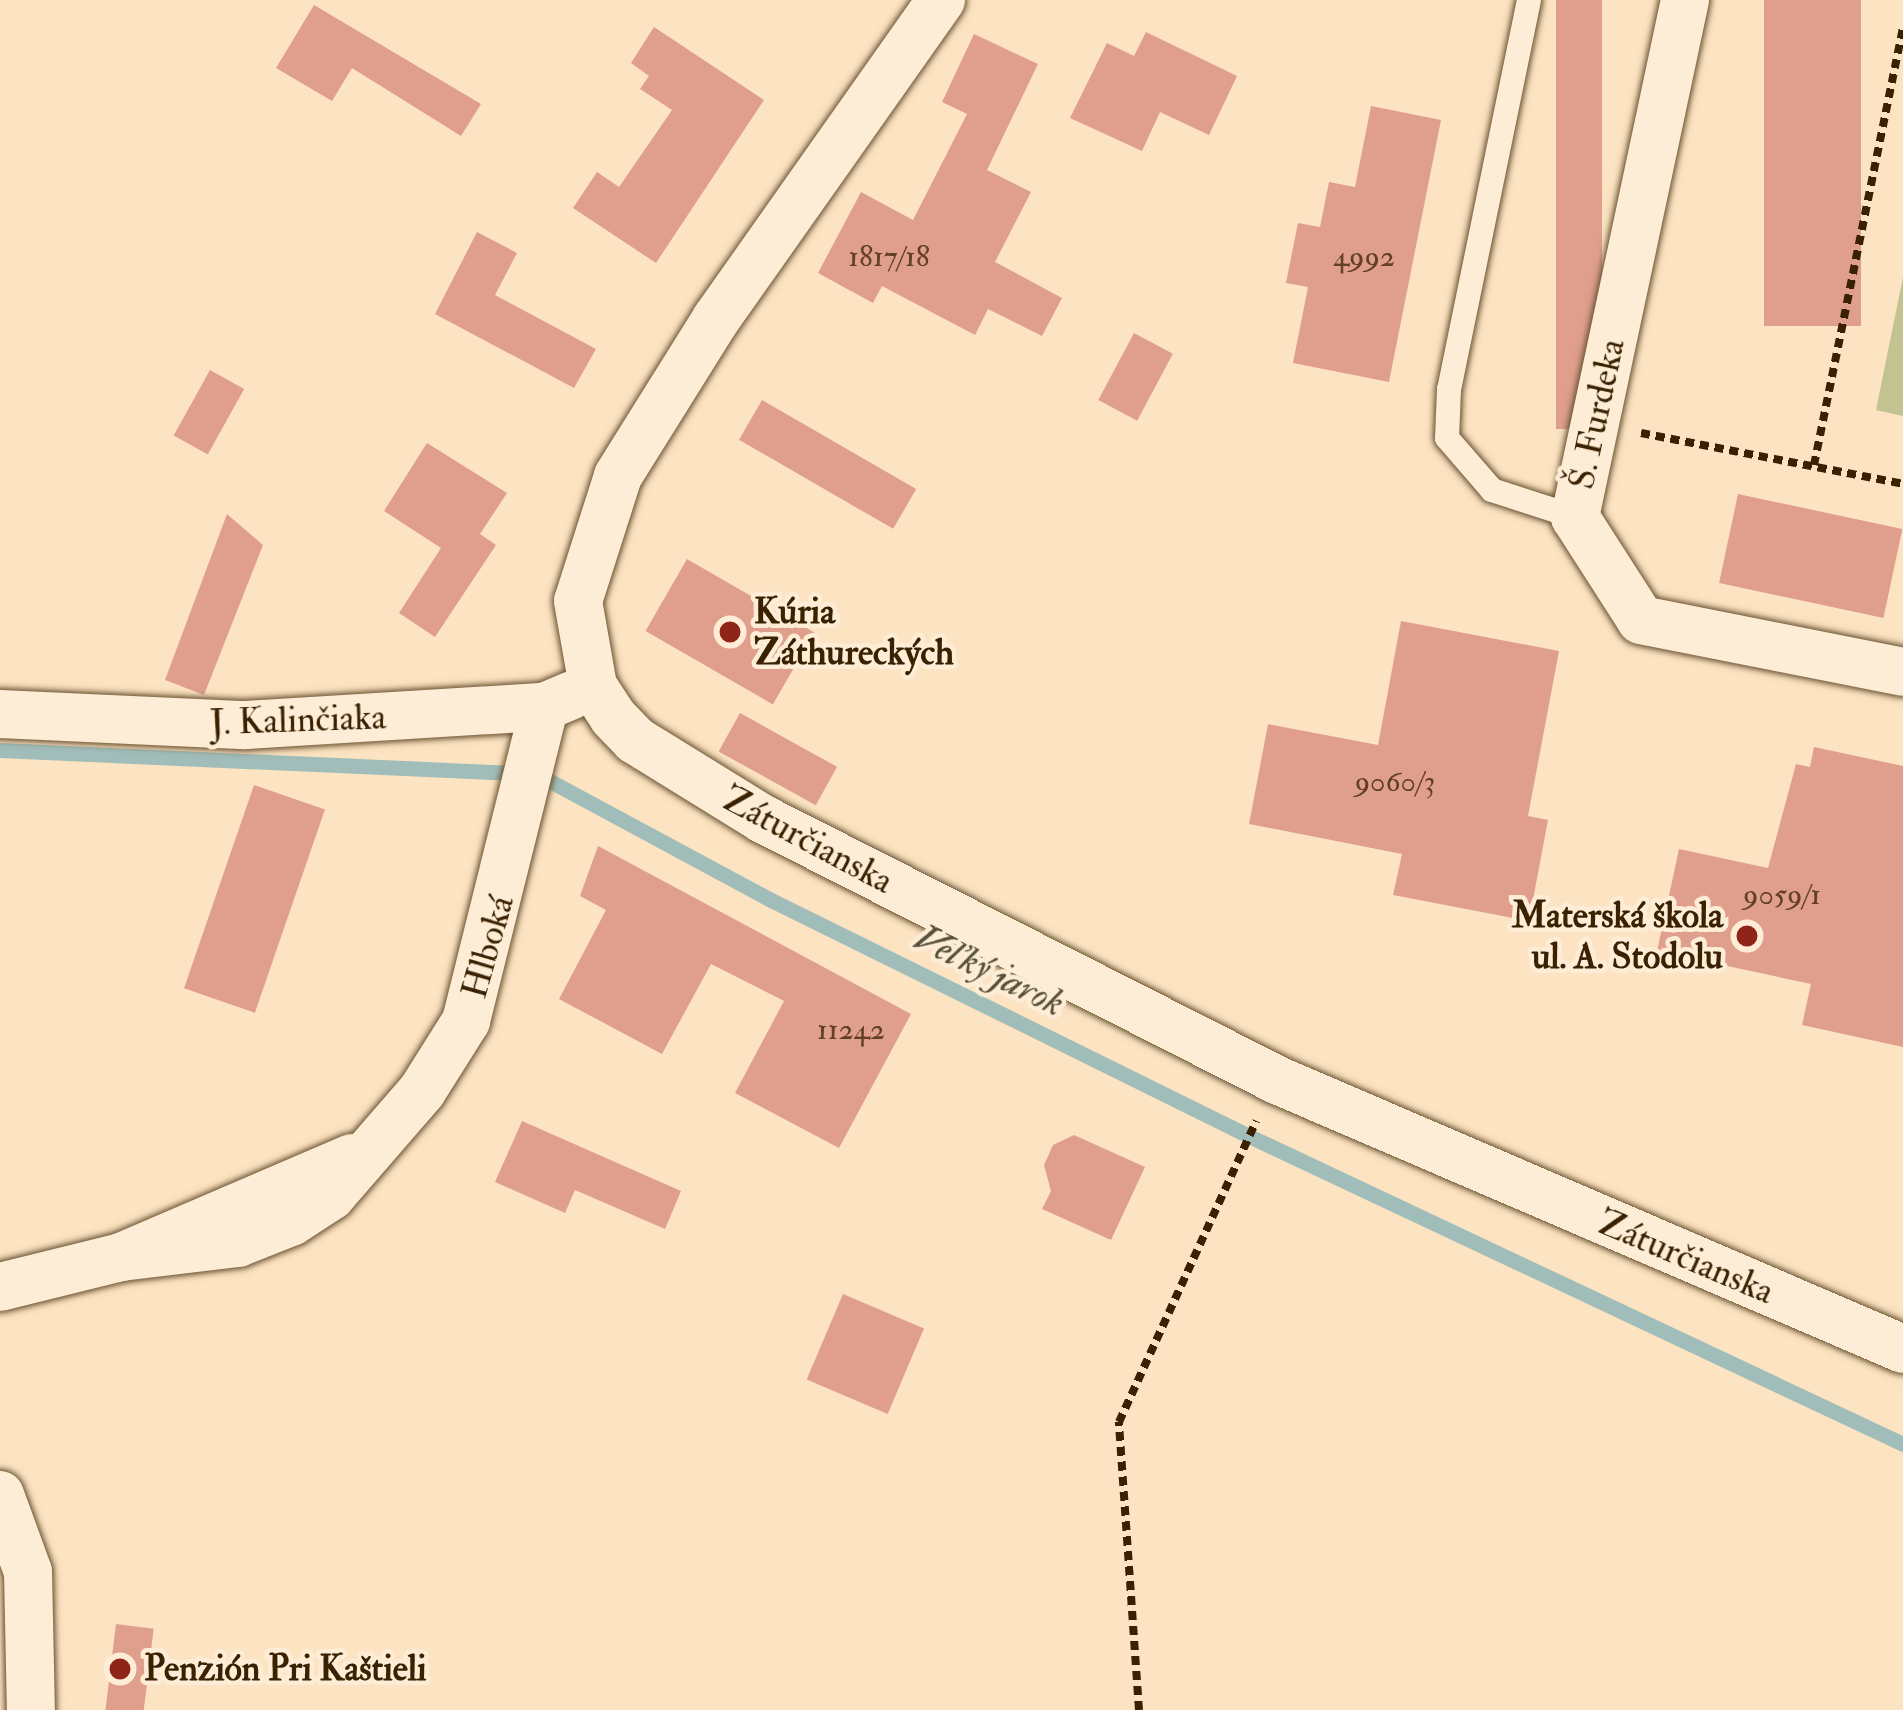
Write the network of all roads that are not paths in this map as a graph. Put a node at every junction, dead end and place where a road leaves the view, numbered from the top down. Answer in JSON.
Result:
{"nodes":[{"id":1,"x":941,"y":0,"type":"edge"},
{"id":2,"x":1529,"y":0,"type":"edge"},
{"id":3,"x":1684,"y":0,"type":"edge"},
{"id":4,"x":1576,"y":517,"type":"junction"},
{"id":5,"x":1903,"y":672,"type":"edge"},
{"id":6,"x":592,"y":686,"type":"junction"},
{"id":7,"x":544,"y":707,"type":"junction"},
{"id":8,"x":0,"y":714,"type":"edge"},
{"id":9,"x":0,"y":1287,"type":"edge"},
{"id":10,"x":1903,"y":1349,"type":"edge"},
{"id":11,"x":0,"y":1495,"type":"edge"},
{"id":12,"x":31,"y":1710,"type":"edge"}],
"edges":[{"from":1,"to":6,"type":"street","name":"Záturčianska"},
{"from":2,"to":4,"type":"lane"},
{"from":3,"to":4,"type":"street","name":"Š. Furdeka"},
{"from":4,"to":5,"type":"street","name":"Š. Furdeka"},
{"from":6,"to":7,"type":"street","name":"J. Kalinčiaka"},
{"from":6,"to":10,"type":"street","name":"Záturčianska"},
{"from":7,"to":8,"type":"street","name":"J. Kalinčiaka"},
{"from":7,"to":9,"type":"street","name":"Hlboká"},
{"from":11,"to":12,"type":"street"}]}
